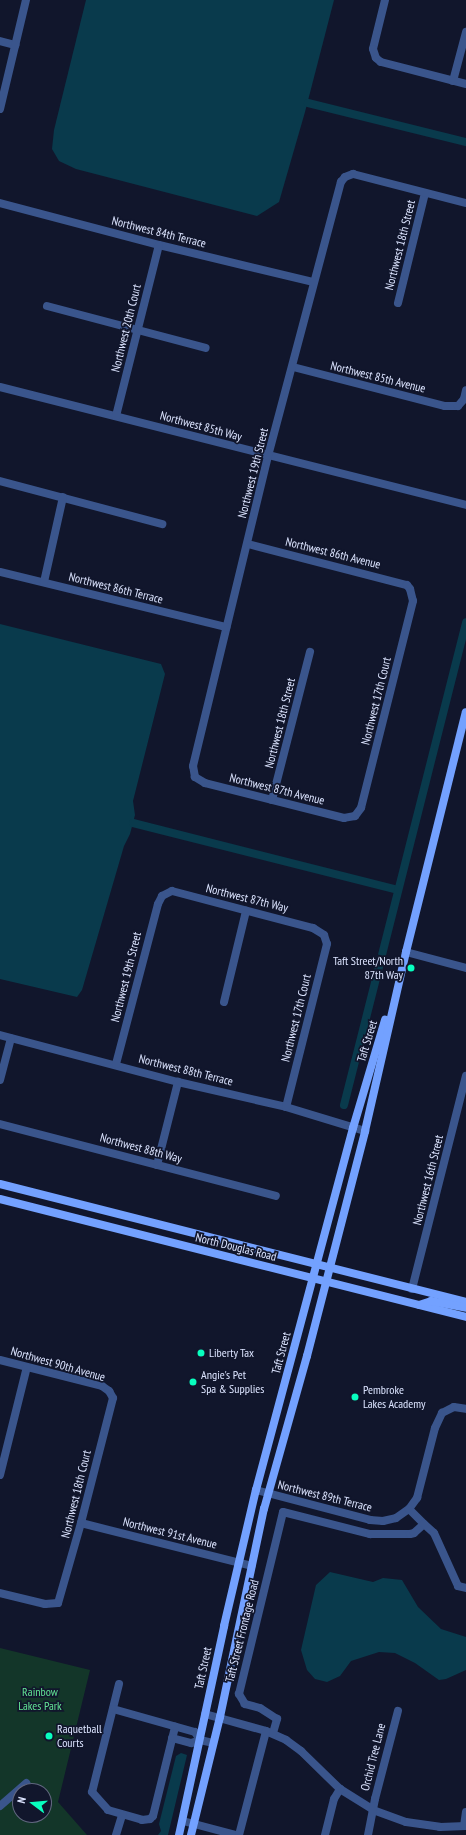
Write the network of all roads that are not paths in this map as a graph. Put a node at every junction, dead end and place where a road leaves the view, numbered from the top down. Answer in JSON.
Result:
{"nodes":[{"id":1,"x":26,"y":0,"type":"edge"},
{"id":2,"x":385,"y":0,"type":"edge"},
{"id":3,"x":466,"y":32,"type":"edge"},
{"id":4,"x":0,"y":41,"type":"edge"},
{"id":5,"x":14,"y":45,"type":"junction"},
{"id":6,"x":453,"y":81,"type":"junction"},
{"id":7,"x":466,"y":84,"type":"edge"},
{"id":8,"x":0,"y":109,"type":"edge"},
{"id":9,"x":425,"y":193,"type":"junction"},
{"id":10,"x":0,"y":203,"type":"edge"},
{"id":11,"x":466,"y":203,"type":"edge"},
{"id":12,"x":159,"y":245,"type":"junction"},
{"id":13,"x":313,"y":282,"type":"junction"},
{"id":14,"x":398,"y":303,"type":"dead end"},
{"id":15,"x":47,"y":306,"type":"dead end"},
{"id":16,"x":139,"y":330,"type":"junction"},
{"id":17,"x":206,"y":348,"type":"dead end"},
{"id":18,"x":293,"y":367,"type":"junction"},
{"id":19,"x":0,"y":387,"type":"edge"},
{"id":20,"x":466,"y":390,"type":"edge"},
{"id":21,"x":116,"y":416,"type":"junction"},
{"id":22,"x":268,"y":456,"type":"junction"},
{"id":23,"x":0,"y":481,"type":"edge"},
{"id":24,"x":63,"y":497,"type":"junction"},
{"id":25,"x":466,"y":505,"type":"edge"},
{"id":26,"x":162,"y":524,"type":"dead end"},
{"id":27,"x":248,"y":544,"type":"junction"},
{"id":28,"x":0,"y":572,"type":"edge"},
{"id":29,"x":44,"y":582,"type":"junction"},
{"id":30,"x":410,"y":589,"type":"joint"},
{"id":31,"x":226,"y":627,"type":"junction"},
{"id":32,"x":310,"y":652,"type":"dead end"},
{"id":33,"x":466,"y":712,"type":"edge"},
{"id":34,"x":195,"y":777,"type":"joint"},
{"id":35,"x":272,"y":800,"type":"junction"},
{"id":36,"x":355,"y":816,"type":"joint"},
{"id":37,"x":162,"y":896,"type":"joint"},
{"id":38,"x":246,"y":911,"type":"junction"},
{"id":39,"x":324,"y":935,"type":"joint"},
{"id":40,"x":406,"y":952,"type":"junction"},
{"id":41,"x":466,"y":968,"type":"edge"},
{"id":42,"x":224,"y":1002,"type":"dead end"},
{"id":43,"x":0,"y":1035,"type":"edge"},
{"id":44,"x":11,"y":1038,"type":"junction"},
{"id":45,"x":116,"y":1064,"type":"junction"},
{"id":46,"x":466,"y":1076,"type":"edge"},
{"id":47,"x":0,"y":1080,"type":"edge"},
{"id":48,"x":178,"y":1082,"type":"junction"},
{"id":49,"x":286,"y":1107,"type":"junction"},
{"id":50,"x":0,"y":1124,"type":"edge"},
{"id":51,"x":353,"y":1128,"type":"junction"},
{"id":52,"x":365,"y":1131,"type":"junction"},
{"id":53,"x":157,"y":1164,"type":"junction"},
{"id":54,"x":0,"y":1184,"type":"edge"},
{"id":55,"x":276,"y":1196,"type":"dead end"},
{"id":56,"x":0,"y":1199,"type":"edge"},
{"id":57,"x":316,"y":1265,"type":"junction"},
{"id":58,"x":329,"y":1268,"type":"junction"},
{"id":59,"x":313,"y":1279,"type":"junction"},
{"id":60,"x":325,"y":1282,"type":"junction"},
{"id":61,"x":412,"y":1289,"type":"junction"},
{"id":62,"x":466,"y":1302,"type":"edge"},
{"id":63,"x":419,"y":1305,"type":"junction"},
{"id":64,"x":466,"y":1308,"type":"edge"},
{"id":65,"x":466,"y":1317,"type":"edge"},
{"id":66,"x":0,"y":1360,"type":"edge"},
{"id":67,"x":27,"y":1367,"type":"junction"},
{"id":68,"x":109,"y":1391,"type":"joint"},
{"id":69,"x":466,"y":1409,"type":"edge"},
{"id":70,"x":0,"y":1475,"type":"edge"},
{"id":71,"x":256,"y":1490,"type":"junction"},
{"id":72,"x":268,"y":1494,"type":"junction"},
{"id":73,"x":409,"y":1509,"type":"junction"},
{"id":74,"x":82,"y":1523,"type":"junction"},
{"id":75,"x":424,"y":1524,"type":"junction"},
{"id":76,"x":239,"y":1563,"type":"junction"},
{"id":77,"x":252,"y":1566,"type":"junction"},
{"id":78,"x":466,"y":1588,"type":"edge"},
{"id":79,"x":0,"y":1592,"type":"edge"},
{"id":80,"x":119,"y":1684,"type":"dead end"},
{"id":81,"x":112,"y":1709,"type":"junction"},
{"id":82,"x":398,"y":1711,"type":"dead end"},
{"id":83,"x":205,"y":1714,"type":"junction"},
{"id":84,"x":220,"y":1717,"type":"junction"},
{"id":85,"x":175,"y":1727,"type":"junction"},
{"id":86,"x":270,"y":1732,"type":"junction"},
{"id":87,"x":172,"y":1738,"type":"junction"},
{"id":88,"x":200,"y":1740,"type":"junction"},
{"id":89,"x":213,"y":1743,"type":"junction"},
{"id":90,"x":340,"y":1789,"type":"junction"},
{"id":91,"x":12,"y":1795,"type":"edge"},
{"id":92,"x":0,"y":1806,"type":"edge"},
{"id":93,"x":373,"y":1810,"type":"junction"},
{"id":94,"x":466,"y":1812,"type":"edge"},
{"id":95,"x":122,"y":1815,"type":"junction"},
{"id":96,"x":183,"y":1821,"type":"junction"},
{"id":97,"x":193,"y":1824,"type":"junction"},
{"id":98,"x":465,"y":1826,"type":"edge"},
{"id":99,"x":204,"y":1831,"type":"edge"},
{"id":100,"x":116,"y":1835,"type":"edge"},
{"id":101,"x":179,"y":1835,"type":"edge"},
{"id":102,"x":190,"y":1835,"type":"edge"},
{"id":103,"x":236,"y":1835,"type":"edge"},
{"id":104,"x":239,"y":1835,"type":"edge"},
{"id":105,"x":325,"y":1835,"type":"edge"},
{"id":106,"x":368,"y":1835,"type":"edge"}],
"edges":[{"from":1,"to":5,"type":"street"},
{"from":2,"to":6,"type":"street"},
{"from":3,"to":6,"type":"street"},
{"from":4,"to":5,"type":"street"},
{"from":5,"to":8,"type":"street"},
{"from":6,"to":7,"type":"street"},
{"from":9,"to":11,"type":"street"},
{"from":9,"to":13,"type":"street","name":"Northwest 19th Street"},
{"from":9,"to":14,"type":"street","name":"Northwest 18th Street"},
{"from":10,"to":12,"type":"street","name":"Northwest 84th Terrace"},
{"from":12,"to":13,"type":"street","name":"Northwest 84th Terrace"},
{"from":12,"to":16,"type":"street","name":"Northwest 20th Court"},
{"from":13,"to":18,"type":"street","name":"Northwest 19th Street"},
{"from":15,"to":16,"type":"street"},
{"from":16,"to":17,"type":"street"},
{"from":16,"to":21,"type":"street","name":"Northwest 20th Court"},
{"from":18,"to":20,"type":"street","name":"Northwest 85th Avenue"},
{"from":18,"to":22,"type":"street","name":"Northwest 19th Street"},
{"from":19,"to":21,"type":"street","name":"Northwest 85th Way"},
{"from":21,"to":22,"type":"street","name":"Northwest 85th Way"},
{"from":22,"to":25,"type":"street","name":"Northwest 85th Way"},
{"from":22,"to":27,"type":"street","name":"Northwest 19th Street"},
{"from":23,"to":24,"type":"street"},
{"from":24,"to":26,"type":"street"},
{"from":24,"to":29,"type":"street"},
{"from":27,"to":30,"type":"street","name":"Northwest 86th Avenue"},
{"from":27,"to":31,"type":"street","name":"Northwest 19th Street"},
{"from":28,"to":29,"type":"street","name":"Northwest 86th Terrace"},
{"from":29,"to":31,"type":"street","name":"Northwest 86th Terrace"},
{"from":30,"to":36,"type":"street","name":"Northwest 17th Court"},
{"from":31,"to":34,"type":"street","name":"Northwest 19th Street"},
{"from":32,"to":35,"type":"street","name":"Northwest 18th Street"},
{"from":33,"to":40,"type":"street","name":"Taft Street"},
{"from":34,"to":35,"type":"street","name":"Northwest 87th Avenue"},
{"from":35,"to":36,"type":"street","name":"Northwest 87th Avenue"},
{"from":37,"to":38,"type":"street","name":"Northwest 87th Way"},
{"from":37,"to":45,"type":"street","name":"Northwest 19th Street"},
{"from":38,"to":39,"type":"street","name":"Northwest 87th Way"},
{"from":38,"to":42,"type":"street"},
{"from":39,"to":49,"type":"street","name":"Northwest 17th Court"},
{"from":40,"to":41,"type":"street"},
{"from":40,"to":51,"type":"street","name":"Taft Street"},
{"from":40,"to":52,"type":"street","name":"Taft Street"},
{"from":43,"to":44,"type":"street","name":"Northwest 88th Terrace"},
{"from":44,"to":45,"type":"street","name":"Northwest 88th Terrace"},
{"from":44,"to":47,"type":"street"},
{"from":45,"to":48,"type":"street","name":"Northwest 88th Terrace"},
{"from":46,"to":61,"type":"street","name":"Northwest 16th Street"},
{"from":48,"to":49,"type":"street","name":"Northwest 88th Terrace"},
{"from":48,"to":53,"type":"street"},
{"from":49,"to":51,"type":"street","name":"Northwest 88th Terrace"},
{"from":50,"to":53,"type":"street","name":"Northwest 88th Way"},
{"from":51,"to":52,"type":"street","name":"Northwest 88th Terrace"},
{"from":51,"to":57,"type":"street","name":"Taft Street"},
{"from":52,"to":58,"type":"street","name":"Taft Street"},
{"from":53,"to":55,"type":"street","name":"Northwest 88th Way"},
{"from":54,"to":57,"type":"street","name":"North Douglas Road"},
{"from":56,"to":59,"type":"street","name":"North Douglas Road"},
{"from":57,"to":58,"type":"street","name":"North Douglas Road"},
{"from":57,"to":59,"type":"street","name":"Taft Street"},
{"from":58,"to":60,"type":"street","name":"Taft Street"},
{"from":58,"to":61,"type":"street","name":"North Douglas Road"},
{"from":59,"to":60,"type":"street","name":"North Douglas Road"},
{"from":59,"to":71,"type":"street","name":"Taft Street"},
{"from":60,"to":63,"type":"street","name":"North Douglas Road"},
{"from":60,"to":72,"type":"street","name":"Taft Street"},
{"from":61,"to":62,"type":"street","name":"North Douglas Road"},
{"from":63,"to":64,"type":"street"},
{"from":63,"to":65,"type":"street","name":"North Douglas Road"},
{"from":66,"to":67,"type":"street","name":"Northwest 90th Avenue"},
{"from":67,"to":68,"type":"street","name":"Northwest 90th Avenue"},
{"from":67,"to":70,"type":"street"},
{"from":68,"to":74,"type":"street","name":"Northwest 18th Court"},
{"from":69,"to":73,"type":"street"},
{"from":71,"to":72,"type":"street","name":"Northwest 89th Terrace"},
{"from":71,"to":76,"type":"street","name":"Taft Street"},
{"from":72,"to":73,"type":"street","name":"Northwest 89th Terrace"},
{"from":72,"to":77,"type":"street","name":"Taft Street"},
{"from":73,"to":75,"type":"street"},
{"from":74,"to":76,"type":"street","name":"Northwest 91st Avenue"},
{"from":74,"to":79,"type":"street","name":"Northwest 18th Court"},
{"from":75,"to":78,"type":"street"},
{"from":75,"to":86,"type":"street","name":"Taft Street Frontage Road"},
{"from":76,"to":77,"type":"street","name":"Northwest 91st Avenue"},
{"from":76,"to":83,"type":"street","name":"Taft Street"},
{"from":77,"to":84,"type":"street","name":"Taft Street"},
{"from":80,"to":81,"type":"street"},
{"from":81,"to":85,"type":"street"},
{"from":81,"to":95,"type":"street"},
{"from":82,"to":93,"type":"street","name":"Orchid Tree Lane"},
{"from":83,"to":84,"type":"street"},
{"from":83,"to":88,"type":"street","name":"Taft Street"},
{"from":84,"to":86,"type":"street"},
{"from":84,"to":89,"type":"street","name":"Taft Street"},
{"from":85,"to":87,"type":"street"},
{"from":85,"to":88,"type":"street"},
{"from":86,"to":90,"type":"street"},
{"from":86,"to":104,"type":"street"},
{"from":87,"to":88,"type":"street"},
{"from":87,"to":95,"type":"street"},
{"from":88,"to":89,"type":"street"},
{"from":88,"to":96,"type":"street","name":"Taft Street"},
{"from":89,"to":97,"type":"street","name":"Taft Street"},
{"from":90,"to":93,"type":"street"},
{"from":90,"to":105,"type":"street"},
{"from":91,"to":92,"type":"street"},
{"from":93,"to":98,"type":"street"},
{"from":93,"to":106,"type":"street","name":"Orchid Tree Lane"},
{"from":94,"to":98,"type":"street"},
{"from":95,"to":100,"type":"street"},
{"from":96,"to":97,"type":"street"},
{"from":96,"to":101,"type":"street","name":"Taft Street"},
{"from":97,"to":99,"type":"street"},
{"from":97,"to":102,"type":"street","name":"Taft Street"},
{"from":99,"to":103,"type":"street"}]}
